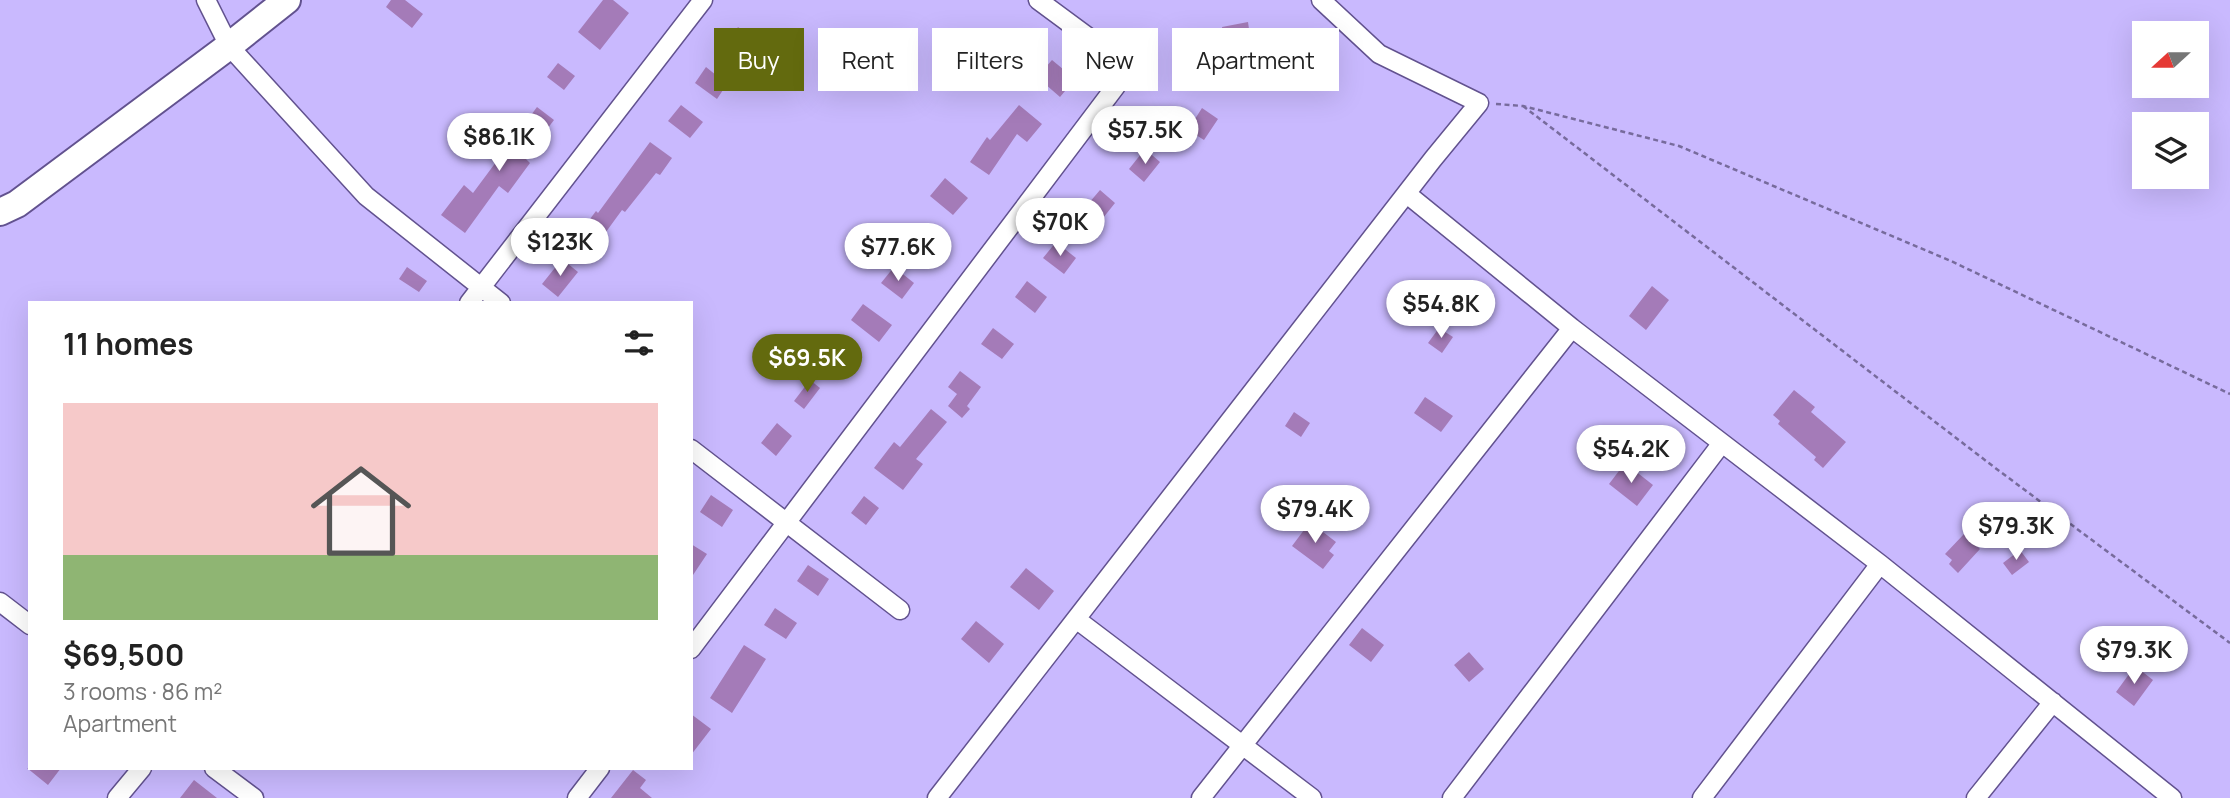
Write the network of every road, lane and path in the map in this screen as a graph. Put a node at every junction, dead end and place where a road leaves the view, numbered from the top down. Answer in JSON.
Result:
{"nodes":[{"id":1,"x":206,"y":0,"type":"edge"},
{"id":2,"x":287,"y":0,"type":"edge"},
{"id":3,"x":703,"y":0,"type":"edge"},
{"id":4,"x":1038,"y":0,"type":"edge"},
{"id":5,"x":1321,"y":0,"type":"edge"},
{"id":6,"x":229,"y":46,"type":"junction"},
{"id":7,"x":1479,"y":103,"type":"junction"},
{"id":8,"x":1522,"y":106,"type":"junction"},
{"id":9,"x":1407,"y":194,"type":"junction"},
{"id":10,"x":0,"y":212,"type":"edge"},
{"id":11,"x":481,"y":287,"type":"junction"},
{"id":12,"x":470,"y":301,"type":"edge"},
{"id":13,"x":498,"y":301,"type":"edge"},
{"id":14,"x":1573,"y":328,"type":"junction"},
{"id":15,"x":2230,"y":394,"type":"edge"},
{"id":16,"x":1722,"y":443,"type":"junction"},
{"id":17,"x":693,"y":451,"type":"edge"},
{"id":18,"x":788,"y":523,"type":"junction"},
{"id":19,"x":1880,"y":564,"type":"junction"},
{"id":20,"x":2,"y":607,"type":"edge"},
{"id":21,"x":900,"y":610,"type":"dead end"},
{"id":22,"x":1076,"y":618,"type":"junction"},
{"id":23,"x":28,"y":624,"type":"edge"},
{"id":24,"x":2230,"y":643,"type":"edge"},
{"id":25,"x":693,"y":646,"type":"edge"},
{"id":26,"x":2053,"y":702,"type":"junction"},
{"id":27,"x":1243,"y":745,"type":"junction"},
{"id":28,"x":140,"y":770,"type":"edge"},
{"id":29,"x":217,"y":770,"type":"edge"},
{"id":30,"x":598,"y":770,"type":"edge"},
{"id":31,"x":117,"y":798,"type":"edge"},
{"id":32,"x":254,"y":798,"type":"edge"},
{"id":33,"x":577,"y":798,"type":"edge"},
{"id":34,"x":937,"y":798,"type":"edge"},
{"id":35,"x":1201,"y":798,"type":"edge"},
{"id":36,"x":1312,"y":798,"type":"edge"},
{"id":37,"x":1451,"y":798,"type":"edge"},
{"id":38,"x":1702,"y":798,"type":"edge"},
{"id":39,"x":1976,"y":798,"type":"edge"},
{"id":40,"x":2172,"y":798,"type":"edge"}],
"edges":[{"from":1,"to":6,"type":"street"},
{"from":2,"to":6,"type":"street"},
{"from":3,"to":11,"type":"street"},
{"from":4,"to":18,"type":"street"},
{"from":5,"to":7,"type":"street"},
{"from":6,"to":10,"type":"street"},
{"from":6,"to":11,"type":"street"},
{"from":7,"to":8,"type":"path"},
{"from":7,"to":9,"type":"street"},
{"from":8,"to":15,"type":"path"},
{"from":8,"to":24,"type":"path"},
{"from":9,"to":14,"type":"street"},
{"from":9,"to":22,"type":"street"},
{"from":11,"to":12,"type":"street"},
{"from":11,"to":13,"type":"street"},
{"from":14,"to":16,"type":"street"},
{"from":14,"to":27,"type":"street"},
{"from":16,"to":19,"type":"street"},
{"from":16,"to":37,"type":"street"},
{"from":17,"to":18,"type":"street"},
{"from":18,"to":21,"type":"street"},
{"from":18,"to":25,"type":"street"},
{"from":19,"to":26,"type":"street"},
{"from":19,"to":38,"type":"street"},
{"from":20,"to":23,"type":"street"},
{"from":22,"to":27,"type":"street"},
{"from":22,"to":34,"type":"street"},
{"from":26,"to":39,"type":"street"},
{"from":26,"to":40,"type":"street"},
{"from":27,"to":35,"type":"street"},
{"from":27,"to":36,"type":"street"},
{"from":28,"to":31,"type":"street"},
{"from":29,"to":32,"type":"street"},
{"from":30,"to":33,"type":"street"}]}
